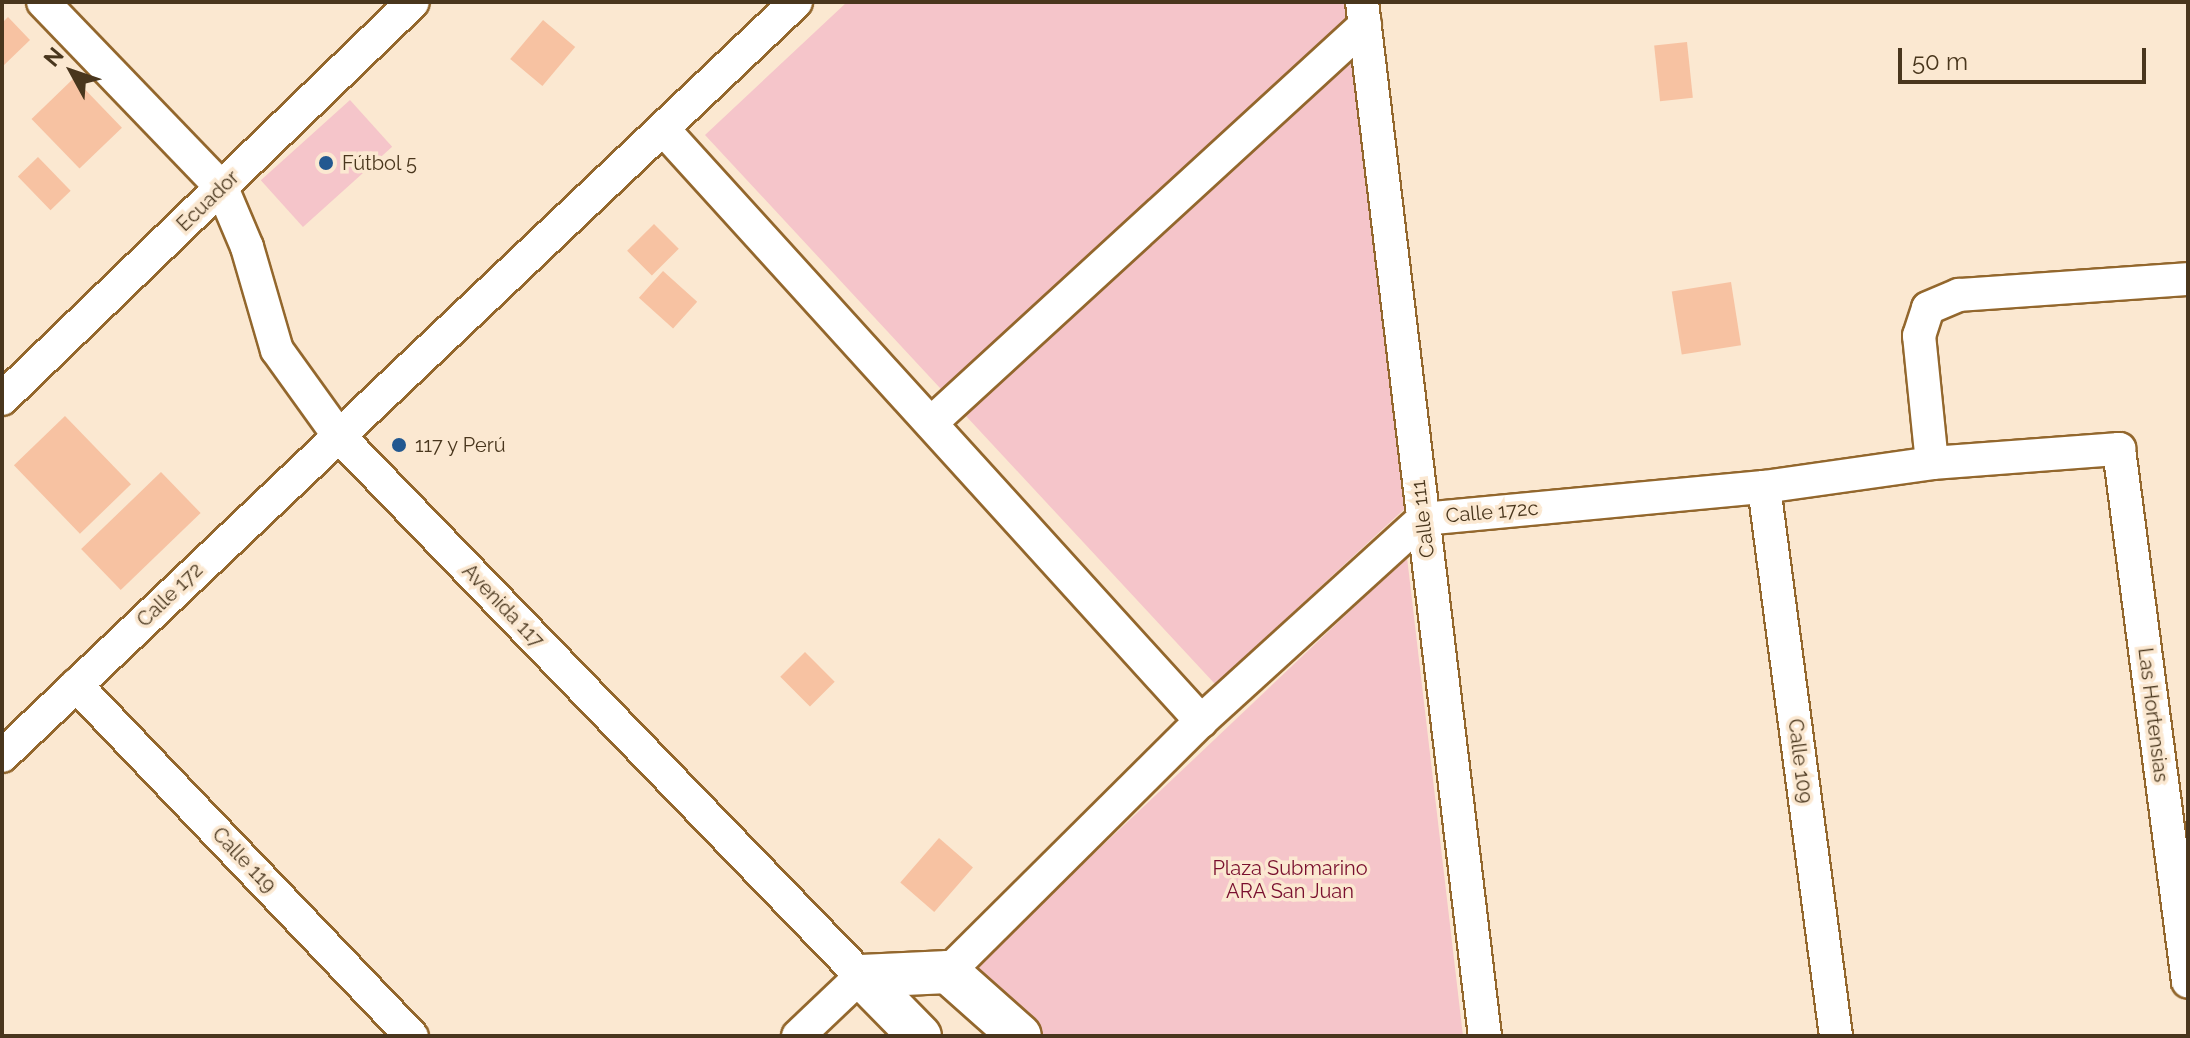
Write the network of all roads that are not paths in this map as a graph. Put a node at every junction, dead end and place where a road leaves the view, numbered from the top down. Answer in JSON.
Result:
{"nodes":[{"id":1,"x":43,"y":2,"type":"edge"},
{"id":2,"x":413,"y":2,"type":"edge"},
{"id":3,"x":796,"y":2,"type":"edge"},
{"id":4,"x":1364,"y":13,"type":"edge"},
{"id":5,"x":664,"y":130,"type":"junction"},
{"id":6,"x":222,"y":188,"type":"junction"},
{"id":7,"x":2188,"y":279,"type":"edge"},
{"id":8,"x":2,"y":399,"type":"edge"},
{"id":9,"x":931,"y":423,"type":"junction"},
{"id":10,"x":338,"y":435,"type":"junction"},
{"id":11,"x":2119,"y":449,"type":"joint"},
{"id":12,"x":1932,"y":463,"type":"junction"},
{"id":13,"x":1764,"y":487,"type":"junction"},
{"id":14,"x":1423,"y":519,"type":"junction"},
{"id":15,"x":76,"y":685,"type":"junction"},
{"id":16,"x":1201,"y":721,"type":"junction"},
{"id":17,"x":2,"y":756,"type":"edge"},
{"id":18,"x":948,"y":972,"type":"junction"},
{"id":19,"x":861,"y":976,"type":"junction"},
{"id":20,"x":2188,"y":980,"type":"edge"},
{"id":21,"x":412,"y":1036,"type":"edge"},
{"id":22,"x":798,"y":1036,"type":"edge"},
{"id":23,"x":920,"y":1036,"type":"edge"},
{"id":24,"x":1020,"y":1036,"type":"edge"},
{"id":25,"x":1485,"y":1036,"type":"edge"},
{"id":26,"x":1836,"y":1036,"type":"edge"}],
"edges":[{"from":1,"to":6,"type":"street"},
{"from":2,"to":6,"type":"street","name":"Ecuador"},
{"from":3,"to":5,"type":"street","name":"Calle 172"},
{"from":4,"to":9,"type":"street"},
{"from":4,"to":14,"type":"street","name":"Calle 111"},
{"from":5,"to":9,"type":"street"},
{"from":5,"to":10,"type":"street","name":"Calle 172"},
{"from":6,"to":8,"type":"street","name":"Ecuador"},
{"from":6,"to":10,"type":"street","name":"Avenida 117"},
{"from":7,"to":12,"type":"street"},
{"from":9,"to":16,"type":"street"},
{"from":10,"to":15,"type":"street","name":"Calle 172"},
{"from":10,"to":19,"type":"street","name":"Avenida 117"},
{"from":11,"to":12,"type":"street","name":"Calle 172c"},
{"from":11,"to":20,"type":"street","name":"Las Hortensias"},
{"from":12,"to":13,"type":"street","name":"Calle 172c"},
{"from":13,"to":14,"type":"street","name":"Calle 172c"},
{"from":13,"to":26,"type":"street","name":"Calle 109"},
{"from":14,"to":16,"type":"street","name":"Calle 172c"},
{"from":14,"to":25,"type":"street","name":"Calle 111"},
{"from":15,"to":17,"type":"street","name":"Calle 172"},
{"from":15,"to":21,"type":"street","name":"Calle 119"},
{"from":16,"to":18,"type":"street","name":"Calle 172c"},
{"from":18,"to":19,"type":"main road"},
{"from":18,"to":24,"type":"main road"},
{"from":19,"to":22,"type":"street"},
{"from":19,"to":23,"type":"main road","name":"Avenida 117"}]}
